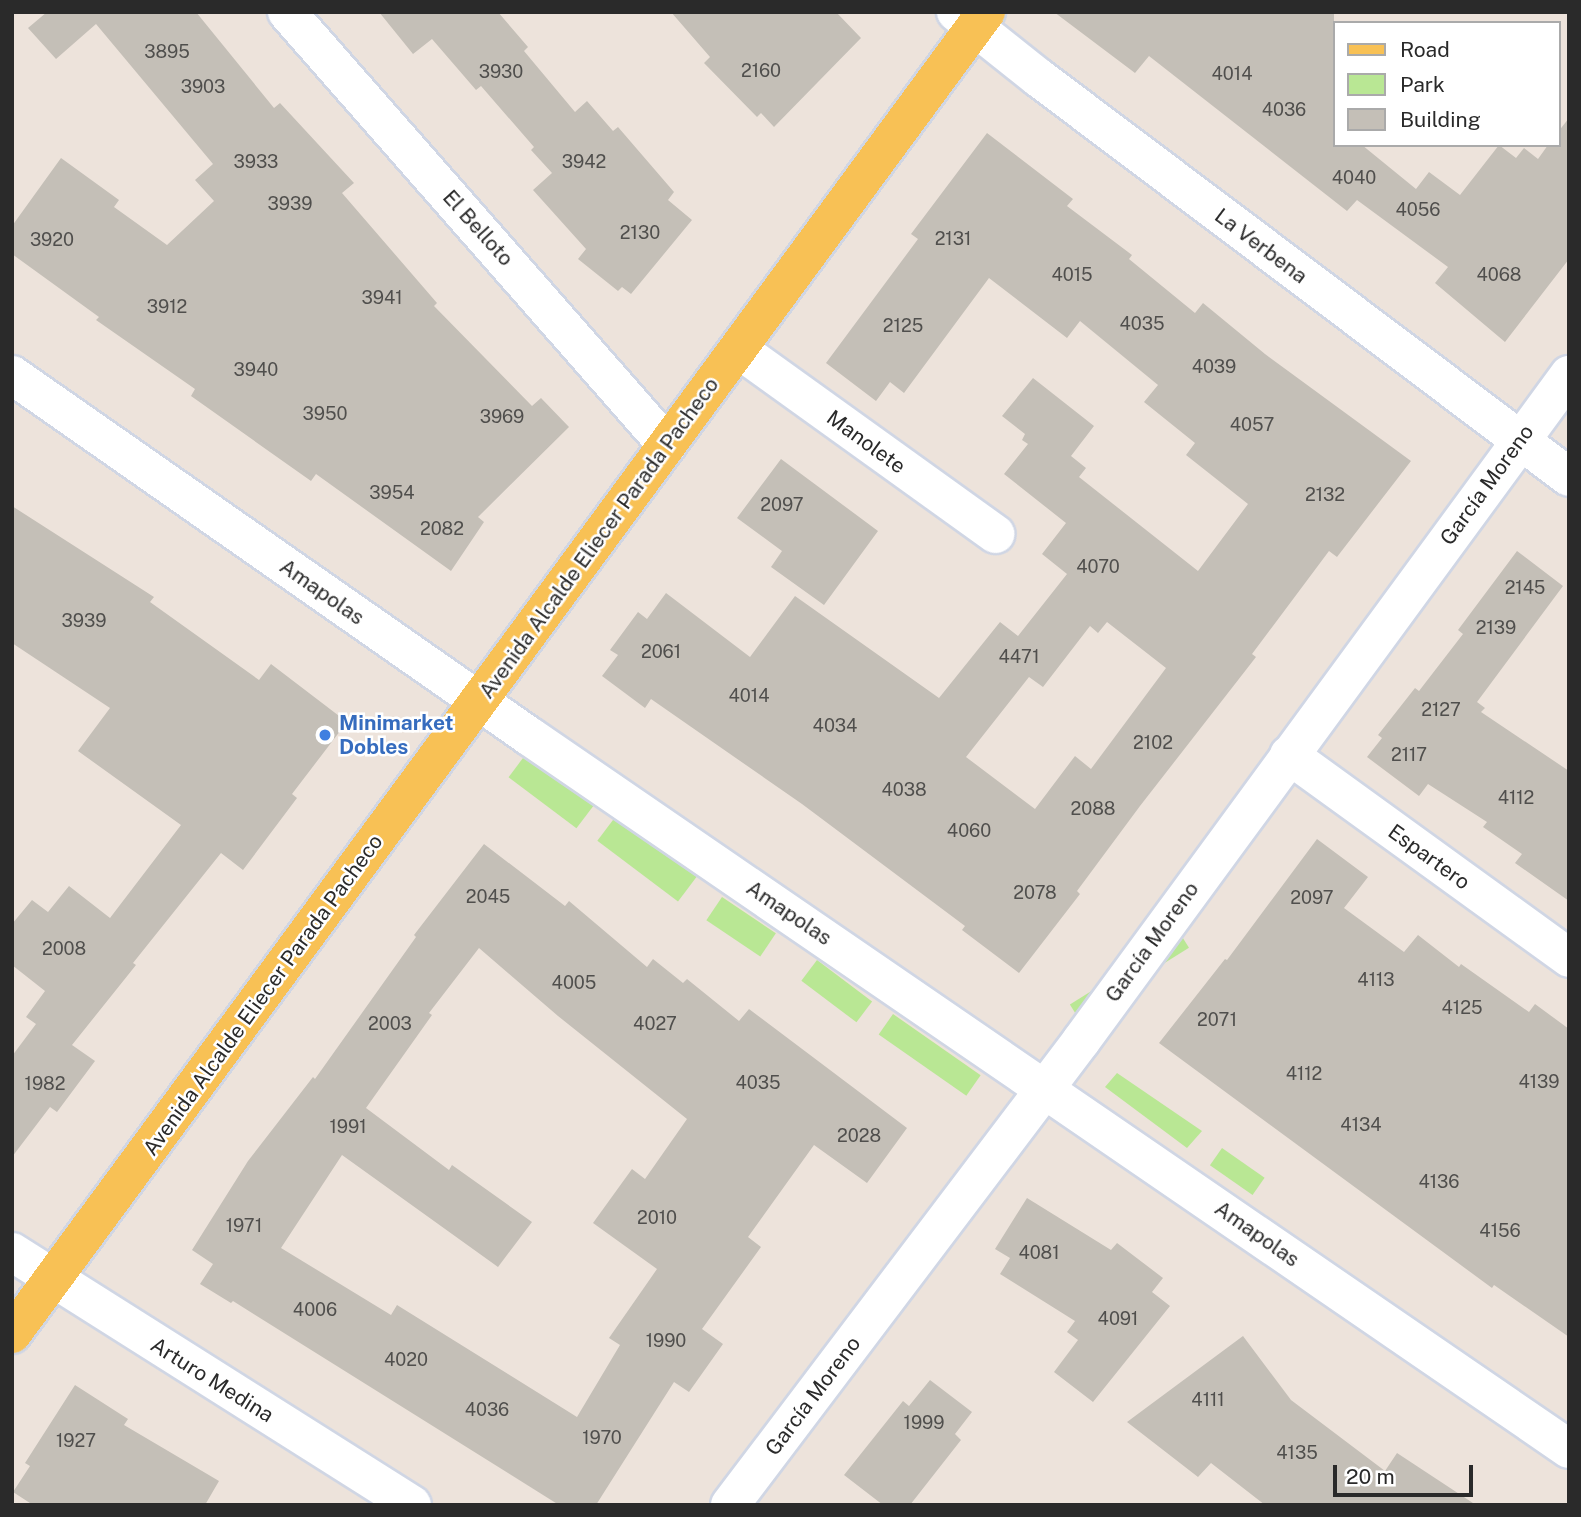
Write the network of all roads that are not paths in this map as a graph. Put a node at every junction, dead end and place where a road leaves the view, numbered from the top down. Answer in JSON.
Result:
{"nodes":[{"id":1,"x":286,"y":12,"type":"edge"},
{"id":2,"x":972,"y":17,"type":"edge"},
{"id":3,"x":738,"y":349,"type":"junction"},
{"id":4,"x":12,"y":375,"type":"edge"},
{"id":5,"x":1569,"y":375,"type":"edge"},
{"id":6,"x":1519,"y":440,"type":"junction"},
{"id":7,"x":667,"y":445,"type":"junction"},
{"id":8,"x":1569,"y":477,"type":"edge"},
{"id":9,"x":995,"y":534,"type":"dead end"},
{"id":10,"x":480,"y":701,"type":"junction"},
{"id":11,"x":1289,"y":755,"type":"junction"},
{"id":12,"x":1569,"y":958,"type":"edge"},
{"id":13,"x":1044,"y":1089,"type":"junction"},
{"id":14,"x":12,"y":1252,"type":"edge"},
{"id":15,"x":54,"y":1281,"type":"junction"},
{"id":16,"x":12,"y":1334,"type":"edge"},
{"id":17,"x":1569,"y":1449,"type":"edge"},
{"id":18,"x":412,"y":1505,"type":"edge"},
{"id":19,"x":730,"y":1505,"type":"edge"}],
"edges":[{"from":1,"to":7,"type":"street","name":"El Belloto"},
{"from":2,"to":3,"type":"main road","name":"Avenida Alcalde Eliecer Parada Pacheco"},
{"from":2,"to":6,"type":"street","name":"La Verbena"},
{"from":3,"to":7,"type":"main road","name":"Avenida Alcalde Eliecer Parada Pacheco"},
{"from":3,"to":9,"type":"street","name":"Manolete"},
{"from":4,"to":10,"type":"street","name":"Amapolas"},
{"from":5,"to":6,"type":"street","name":"García Moreno"},
{"from":6,"to":8,"type":"street","name":"La Verbena"},
{"from":6,"to":11,"type":"street","name":"García Moreno"},
{"from":7,"to":10,"type":"main road","name":"Avenida Alcalde Eliecer Parada Pacheco"},
{"from":10,"to":13,"type":"street","name":"Amapolas"},
{"from":10,"to":15,"type":"main road","name":"Avenida Alcalde Eliecer Parada Pacheco"},
{"from":11,"to":12,"type":"street","name":"Espartero"},
{"from":11,"to":13,"type":"street","name":"García Moreno"},
{"from":13,"to":17,"type":"street","name":"Amapolas"},
{"from":13,"to":19,"type":"street","name":"García Moreno"},
{"from":14,"to":15,"type":"street","name":"Arturo Medina"},
{"from":15,"to":16,"type":"main road","name":"Avenida Alcalde Eliecer Parada Pacheco"},
{"from":15,"to":18,"type":"street","name":"Arturo Medina"}]}
